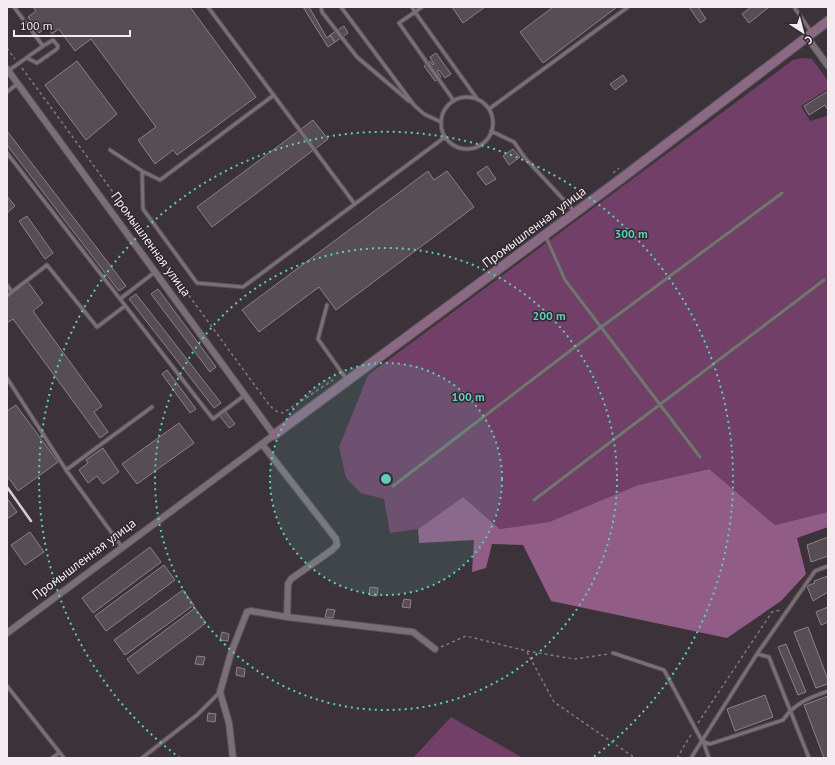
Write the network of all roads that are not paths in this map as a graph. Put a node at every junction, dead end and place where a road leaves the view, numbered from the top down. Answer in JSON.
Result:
{"nodes":[{"id":1,"x":14,"y":7,"type":"edge"},
{"id":2,"x":208,"y":7,"type":"edge"},
{"id":3,"x":321,"y":7,"type":"edge"},
{"id":4,"x":341,"y":7,"type":"edge"},
{"id":5,"x":412,"y":7,"type":"edge"},
{"id":6,"x":422,"y":7,"type":"edge"},
{"id":7,"x":628,"y":7,"type":"edge"},
{"id":8,"x":794,"y":7,"type":"edge"},
{"id":9,"x":415,"y":12,"type":"junction"},
{"id":10,"x":828,"y":21,"type":"edge"},
{"id":11,"x":809,"y":35,"type":"junction"},
{"id":12,"x":43,"y":46,"type":"junction"},
{"id":13,"x":27,"y":58,"type":"junction"},
{"id":14,"x":828,"y":65,"type":"edge"},
{"id":15,"x":8,"y":71,"type":"edge"},
{"id":16,"x":18,"y":84,"type":"junction"},
{"id":17,"x":7,"y":92,"type":"edge"},
{"id":18,"x":274,"y":96,"type":"junction"},
{"id":19,"x":478,"y":100,"type":"junction"},
{"id":20,"x":454,"y":101,"type":"junction"},
{"id":21,"x":414,"y":105,"type":"junction"},
{"id":22,"x":488,"y":109,"type":"junction"},
{"id":23,"x":441,"y":122,"type":"junction"},
{"id":24,"x":491,"y":131,"type":"junction"},
{"id":25,"x":445,"y":137,"type":"junction"},
{"id":26,"x":110,"y":150,"type":"dead end"},
{"id":27,"x":7,"y":153,"type":"edge"},
{"id":28,"x":142,"y":171,"type":"junction"},
{"id":29,"x":782,"y":193,"type":"dead end"},
{"id":30,"x":354,"y":203,"type":"junction"},
{"id":31,"x":576,"y":212,"type":"junction"},
{"id":32,"x":545,"y":235,"type":"junction"},
{"id":33,"x":156,"y":272,"type":"junction"},
{"id":34,"x":824,"y":280,"type":"dead end"},
{"id":35,"x":7,"y":285,"type":"edge"},
{"id":36,"x":12,"y":292,"type":"junction"},
{"id":37,"x":7,"y":296,"type":"edge"},
{"id":38,"x":120,"y":299,"type":"junction"},
{"id":39,"x":327,"y":305,"type":"dead end"},
{"id":40,"x":125,"y":306,"type":"junction"},
{"id":41,"x":600,"y":328,"type":"junction"},
{"id":42,"x":7,"y":378,"type":"edge"},
{"id":43,"x":348,"y":381,"type":"junction"},
{"id":44,"x":246,"y":395,"type":"junction"},
{"id":45,"x":661,"y":405,"type":"junction"},
{"id":46,"x":152,"y":408,"type":"dead end"},
{"id":47,"x":274,"y":435,"type":"junction"},
{"id":48,"x":262,"y":444,"type":"junction"},
{"id":49,"x":700,"y":457,"type":"dead end"},
{"id":50,"x":66,"y":470,"type":"junction"},
{"id":51,"x":393,"y":486,"type":"dead end"},
{"id":52,"x":534,"y":500,"type":"dead end"},
{"id":53,"x":122,"y":546,"type":"junction"},
{"id":54,"x":828,"y":566,"type":"edge"},
{"id":55,"x":287,"y":617,"type":"junction"},
{"id":56,"x":7,"y":633,"type":"edge"},
{"id":57,"x":436,"y":649,"type":"road end"},
{"id":58,"x":613,"y":652,"type":"road end"},
{"id":59,"x":757,"y":654,"type":"junction"},
{"id":60,"x":7,"y":686,"type":"edge"},
{"id":61,"x":828,"y":691,"type":"edge"},
{"id":62,"x":220,"y":692,"type":"junction"},
{"id":63,"x":790,"y":710,"type":"junction"},
{"id":64,"x":702,"y":741,"type":"junction"},
{"id":65,"x":59,"y":753,"type":"junction"},
{"id":66,"x":52,"y":758,"type":"edge"},
{"id":67,"x":64,"y":758,"type":"edge"},
{"id":68,"x":142,"y":758,"type":"edge"},
{"id":69,"x":233,"y":758,"type":"edge"},
{"id":70,"x":691,"y":758,"type":"edge"},
{"id":71,"x":709,"y":758,"type":"edge"},
{"id":72,"x":809,"y":758,"type":"edge"}],
"edges":[{"from":1,"to":12,"type":"lane"},
{"from":2,"to":18,"type":"lane"},
{"from":3,"to":21,"type":"lane"},
{"from":4,"to":21,"type":"lane"},
{"from":5,"to":9,"type":"lane"},
{"from":6,"to":9,"type":"lane"},
{"from":7,"to":22,"type":"lane"},
{"from":8,"to":11,"type":"lane"},
{"from":9,"to":19,"type":"lane"},
{"from":9,"to":20,"type":"lane"},
{"from":10,"to":11,"type":"street","name":"Промышленная улица"},
{"from":11,"to":14,"type":"street"},
{"from":11,"to":31,"type":"street","name":"Промышленная улица"},
{"from":12,"to":13,"type":"lane"},
{"from":12,"to":13,"type":"lane"},
{"from":13,"to":15,"type":"lane"},
{"from":15,"to":16,"type":"street","name":"Промышленная улица"},
{"from":16,"to":17,"type":"lane"},
{"from":16,"to":33,"type":"street","name":"Промышленная улица"},
{"from":18,"to":28,"type":"lane"},
{"from":18,"to":30,"type":"lane"},
{"from":19,"to":20,"type":"lane"},
{"from":19,"to":22,"type":"lane"},
{"from":20,"to":23,"type":"lane"},
{"from":21,"to":23,"type":"lane"},
{"from":22,"to":24,"type":"lane"},
{"from":23,"to":25,"type":"lane"},
{"from":24,"to":25,"type":"lane"},
{"from":24,"to":31,"type":"lane"},
{"from":25,"to":30,"type":"lane"},
{"from":26,"to":28,"type":"lane"},
{"from":27,"to":38,"type":"lane"},
{"from":28,"to":30,"type":"lane"},
{"from":29,"to":41,"type":"lane"},
{"from":31,"to":32,"type":"street","name":"Промышленная улица"},
{"from":32,"to":41,"type":"lane"},
{"from":32,"to":43,"type":"street","name":"Промышленная улица"},
{"from":33,"to":38,"type":"lane"},
{"from":33,"to":44,"type":"street","name":"Промышленная улица"},
{"from":34,"to":45,"type":"lane"},
{"from":35,"to":36,"type":"lane"},
{"from":36,"to":37,"type":"lane"},
{"from":36,"to":40,"type":"lane"},
{"from":38,"to":40,"type":"lane"},
{"from":39,"to":43,"type":"lane"},
{"from":40,"to":44,"type":"lane"},
{"from":41,"to":45,"type":"lane"},
{"from":41,"to":51,"type":"lane"},
{"from":42,"to":50,"type":"lane"},
{"from":43,"to":47,"type":"street","name":"Промышленная улица"},
{"from":44,"to":47,"type":"street","name":"Промышленная улица"},
{"from":45,"to":49,"type":"lane"},
{"from":45,"to":52,"type":"lane"},
{"from":46,"to":50,"type":"lane"},
{"from":47,"to":48,"type":"street","name":"Промышленная улица"},
{"from":48,"to":53,"type":"street","name":"Промышленная улица"},
{"from":48,"to":55,"type":"street"},
{"from":50,"to":53,"type":"lane"},
{"from":53,"to":56,"type":"street","name":"Промышленная улица"},
{"from":54,"to":59,"type":"lane"},
{"from":55,"to":57,"type":"street"},
{"from":55,"to":62,"type":"street"},
{"from":58,"to":64,"type":"lane"},
{"from":59,"to":63,"type":"lane"},
{"from":59,"to":64,"type":"lane"},
{"from":60,"to":65,"type":"lane"},
{"from":61,"to":63,"type":"lane"},
{"from":62,"to":68,"type":"lane"},
{"from":62,"to":69,"type":"street"},
{"from":63,"to":64,"type":"lane"},
{"from":63,"to":72,"type":"lane"},
{"from":64,"to":70,"type":"lane"},
{"from":64,"to":71,"type":"lane"},
{"from":65,"to":66,"type":"lane"},
{"from":65,"to":67,"type":"lane"}]}
